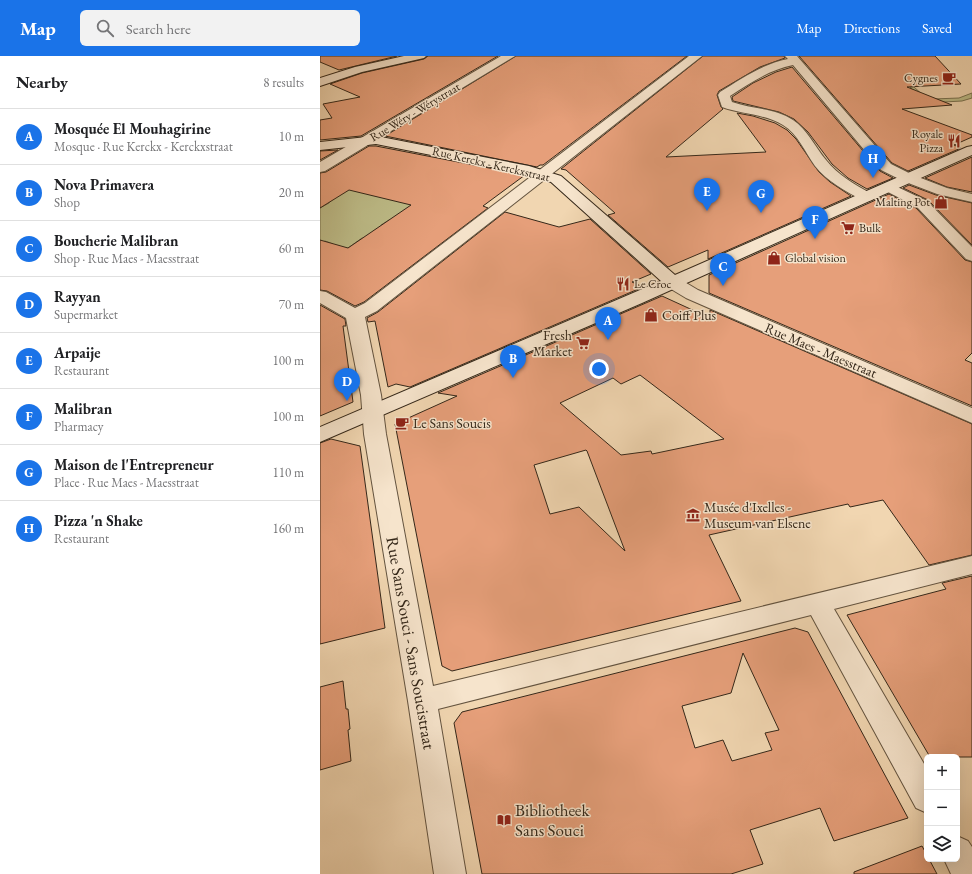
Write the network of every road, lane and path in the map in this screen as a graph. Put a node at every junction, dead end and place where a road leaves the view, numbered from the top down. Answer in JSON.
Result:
{"nodes":[{"id":1,"x":420,"y":56,"type":"edge"},
{"id":2,"x":509,"y":56,"type":"edge"},
{"id":3,"x":696,"y":56,"type":"edge"},
{"id":4,"x":793,"y":59,"type":"edge"},
{"id":5,"x":320,"y":82,"type":"edge"},
{"id":6,"x":366,"y":141,"type":"junction"},
{"id":7,"x":320,"y":146,"type":"edge"},
{"id":8,"x":972,"y":150,"type":"edge"},
{"id":9,"x":320,"y":168,"type":"edge"},
{"id":10,"x":542,"y":174,"type":"junction"},
{"id":11,"x":908,"y":178,"type":"junction"},
{"id":12,"x":889,"y":187,"type":"junction"},
{"id":13,"x":867,"y":197,"type":"junction"},
{"id":14,"x":972,"y":198,"type":"edge"},
{"id":15,"x":972,"y":256,"type":"edge"},
{"id":16,"x":672,"y":282,"type":"junction"},
{"id":17,"x":320,"y":296,"type":"edge"},
{"id":18,"x":355,"y":315,"type":"junction"},
{"id":19,"x":373,"y":411,"type":"junction"},
{"id":20,"x":972,"y":416,"type":"edge"},
{"id":21,"x":320,"y":435,"type":"edge"},
{"id":22,"x":972,"y":565,"type":"edge"},
{"id":23,"x":817,"y":603,"type":"junction"},
{"id":24,"x":422,"y":701,"type":"junction"},
{"id":25,"x":924,"y":793,"type":"edge"},
{"id":26,"x":960,"y":858,"type":"edge"},
{"id":27,"x":450,"y":874,"type":"edge"},
{"id":28,"x":969,"y":874,"type":"edge"}],
"edges":[{"from":1,"to":5,"type":"street"},
{"from":2,"to":6,"type":"street","name":"Rue Wéry - Wérystraat"},
{"from":3,"to":10,"type":"street"},
{"from":4,"to":11,"type":"street"},
{"from":4,"to":13,"type":"street"},
{"from":6,"to":7,"type":"street","name":"Rue Kerckx - Kerckxstraat"},
{"from":6,"to":9,"type":"street","name":"Rue Wéry - Wérystraat"},
{"from":6,"to":10,"type":"street","name":"Rue Kerckx - Kerckxstraat"},
{"from":8,"to":11,"type":"street"},
{"from":10,"to":16,"type":"street","name":"Rue Kerckx - Kerckxstraat"},
{"from":10,"to":18,"type":"street"},
{"from":11,"to":12,"type":"street"},
{"from":11,"to":14,"type":"street"},
{"from":12,"to":13,"type":"street"},
{"from":12,"to":15,"type":"street"},
{"from":13,"to":16,"type":"street"},
{"from":16,"to":19,"type":"street"},
{"from":16,"to":20,"type":"street","name":"Rue Maes - Maesstraat"},
{"from":17,"to":18,"type":"street"},
{"from":18,"to":19,"type":"street","name":"Rue Sans Souci - Sans Soucistraat"},
{"from":19,"to":21,"type":"street"},
{"from":19,"to":24,"type":"street","name":"Rue Sans Souci - Sans Soucistraat"},
{"from":22,"to":23,"type":"street"},
{"from":23,"to":24,"type":"street"},
{"from":23,"to":25,"type":"street"},
{"from":24,"to":27,"type":"street","name":"Rue Sans Souci - Sans Soucistraat"},
{"from":26,"to":28,"type":"street"}]}
